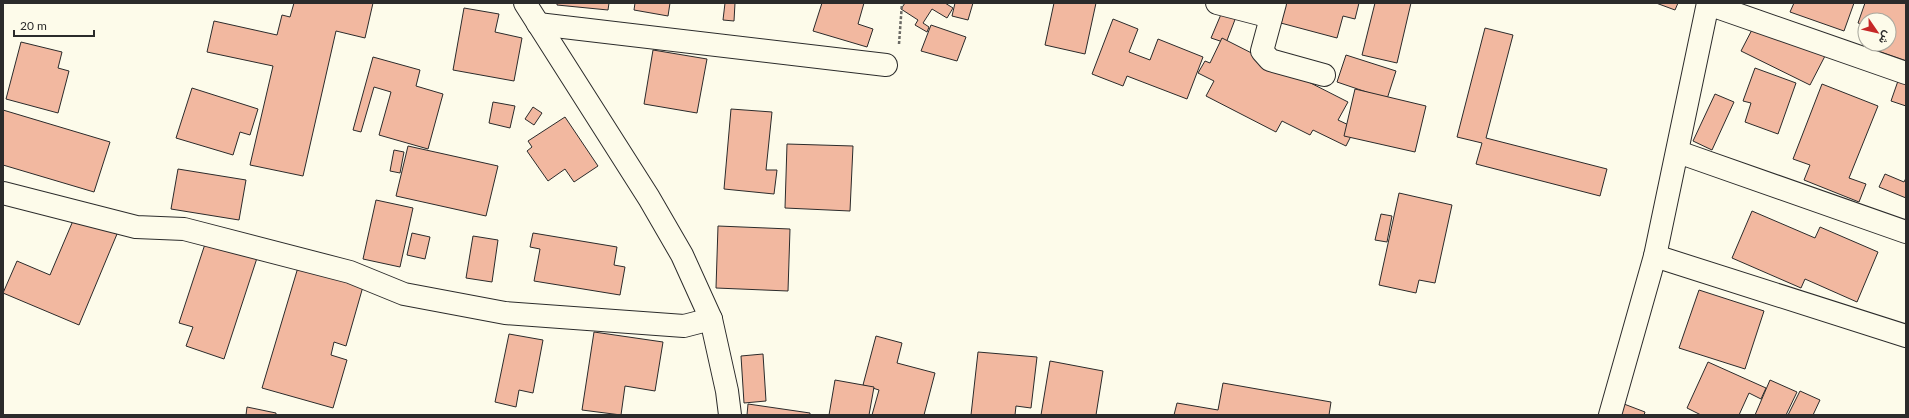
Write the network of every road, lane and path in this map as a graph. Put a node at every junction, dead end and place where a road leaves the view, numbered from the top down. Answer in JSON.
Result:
{"nodes":[{"id":1,"x":524,"y":3,"type":"edge"},
{"id":2,"x":902,"y":3,"type":"edge"},
{"id":3,"x":1217,"y":3,"type":"edge"},
{"id":4,"x":1708,"y":3,"type":"edge"},
{"id":5,"x":1273,"y":10,"type":"edge"},
{"id":6,"x":538,"y":24,"type":"junction"},
{"id":7,"x":886,"y":65,"type":"joint"},
{"id":8,"x":1906,"y":73,"type":"edge"},
{"id":9,"x":1324,"y":75,"type":"dead end"},
{"id":10,"x":1678,"y":152,"type":"junction"},
{"id":11,"x":3,"y":193,"type":"edge"},
{"id":12,"x":1906,"y":232,"type":"edge"},
{"id":13,"x":1655,"y":256,"type":"junction"},
{"id":14,"x":711,"y":319,"type":"junction"},
{"id":15,"x":1906,"y":336,"type":"edge"},
{"id":16,"x":730,"y":415,"type":"edge"},
{"id":17,"x":1610,"y":415,"type":"edge"}],
"edges":[{"from":1,"to":6,"type":"street"},
{"from":2,"to":7,"type":"path"},
{"from":3,"to":5,"type":"street"},
{"from":4,"to":8,"type":"street"},
{"from":4,"to":10,"type":"street"},
{"from":5,"to":9,"type":"street"},
{"from":6,"to":7,"type":"street"},
{"from":6,"to":14,"type":"street"},
{"from":10,"to":12,"type":"street"},
{"from":10,"to":13,"type":"street"},
{"from":11,"to":14,"type":"street"},
{"from":13,"to":15,"type":"street"},
{"from":13,"to":17,"type":"street"},
{"from":14,"to":16,"type":"street"}]}
